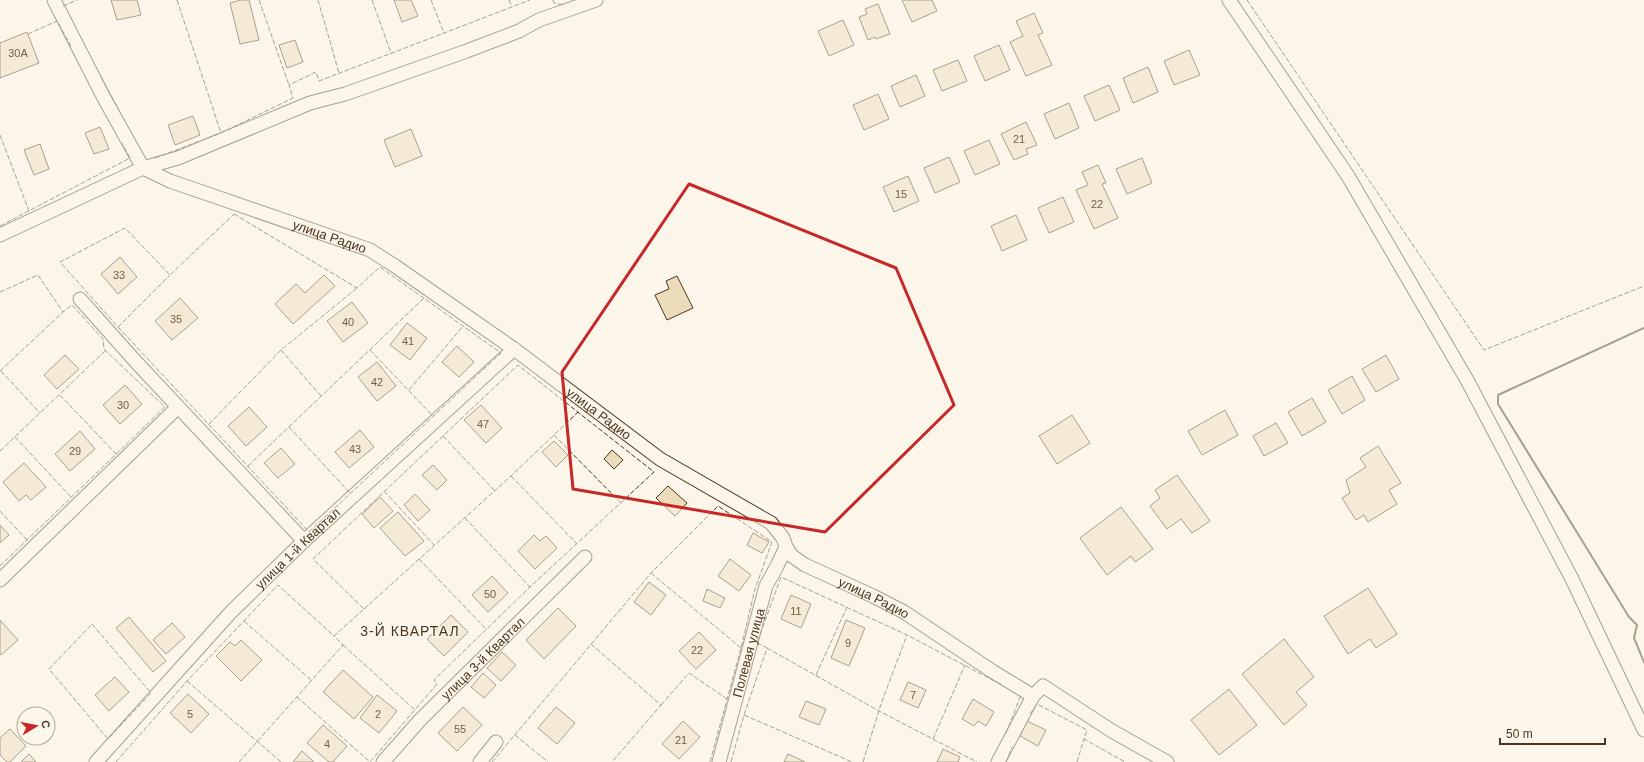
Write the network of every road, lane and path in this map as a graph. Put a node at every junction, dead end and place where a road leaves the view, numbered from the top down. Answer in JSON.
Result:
{"nodes":[{"id":1,"x":54,"y":0,"type":"edge"},
{"id":2,"x":596,"y":0,"type":"edge"},
{"id":3,"x":1229,"y":0,"type":"edge"},
{"id":4,"x":143,"y":168,"type":"junction"},
{"id":5,"x":0,"y":235,"type":"edge"},
{"id":6,"x":80,"y":299,"type":"dead end"},
{"id":7,"x":514,"y":349,"type":"junction"},
{"id":8,"x":178,"y":407,"type":"junction"},
{"id":9,"x":304,"y":541,"type":"junction"},
{"id":10,"x":786,"y":547,"type":"junction"},
{"id":11,"x":585,"y":557,"type":"dead end"},
{"id":12,"x":0,"y":580,"type":"edge"},
{"id":13,"x":1033,"y":696,"type":"junction"},
{"id":14,"x":1644,"y":730,"type":"edge"},
{"id":15,"x":496,"y":742,"type":"dead end"},
{"id":16,"x":96,"y":762,"type":"edge"},
{"id":17,"x":383,"y":762,"type":"edge"},
{"id":18,"x":480,"y":762,"type":"edge"},
{"id":19,"x":719,"y":762,"type":"edge"},
{"id":20,"x":998,"y":762,"type":"edge"},
{"id":21,"x":1167,"y":762,"type":"edge"}],
"edges":[{"from":1,"to":4,"type":"street"},
{"from":2,"to":4,"type":"street"},
{"from":3,"to":14,"type":"street"},
{"from":4,"to":5,"type":"street"},
{"from":4,"to":7,"type":"street","name":"улица Радио"},
{"from":6,"to":8,"type":"street"},
{"from":7,"to":9,"type":"street","name":"улица 1-й Квартал"},
{"from":7,"to":10,"type":"street","name":"улица Радио"},
{"from":8,"to":9,"type":"street"},
{"from":8,"to":12,"type":"street"},
{"from":9,"to":16,"type":"street","name":"улица 1-й Квартал"},
{"from":10,"to":13,"type":"street","name":"улица Радио"},
{"from":10,"to":19,"type":"street","name":"Полевая улица"},
{"from":11,"to":17,"type":"street","name":"улица 3-й Квартал"},
{"from":13,"to":20,"type":"street"},
{"from":13,"to":21,"type":"street"},
{"from":15,"to":18,"type":"street"}]}
